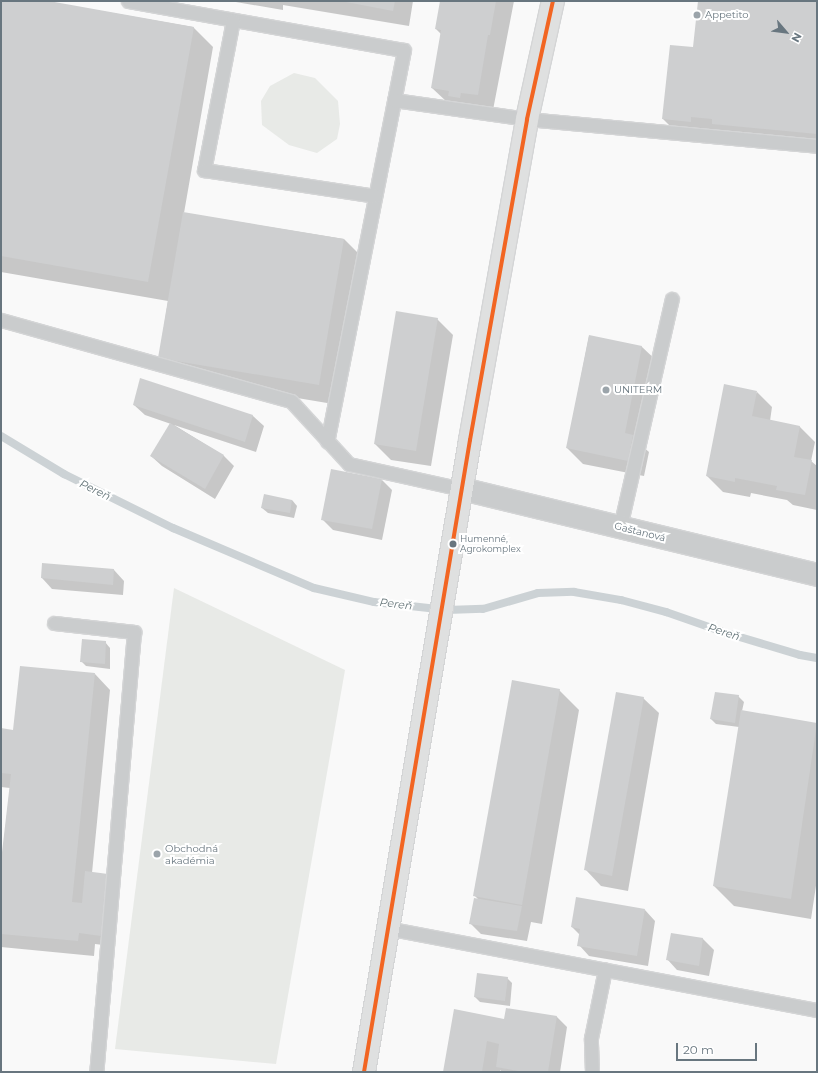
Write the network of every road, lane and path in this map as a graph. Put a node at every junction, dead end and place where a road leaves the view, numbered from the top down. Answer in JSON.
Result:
{"nodes":[{"id":1,"x":128,"y":1,"type":"edge"},
{"id":2,"x":553,"y":1,"type":"edge"},
{"id":3,"x":233,"y":20,"type":"junction"},
{"id":4,"x":394,"y":100,"type":"junction"},
{"id":5,"x":528,"y":119,"type":"junction"},
{"id":6,"x":817,"y":146,"type":"edge"},
{"id":7,"x":375,"y":196,"type":"junction"},
{"id":8,"x":672,"y":299,"type":"dead end"},
{"id":9,"x":1,"y":320,"type":"edge"},
{"id":10,"x":327,"y":441,"type":"junction"},
{"id":11,"x":462,"y":489,"type":"junction"},
{"id":12,"x":620,"y":527,"type":"junction"},
{"id":13,"x":817,"y":575,"type":"edge"},
{"id":14,"x":54,"y":623,"type":"dead end"},
{"id":15,"x":388,"y":928,"type":"junction"},
{"id":16,"x":605,"y":969,"type":"junction"},
{"id":17,"x":817,"y":1010,"type":"edge"},
{"id":18,"x":96,"y":1072,"type":"edge"},
{"id":19,"x":364,"y":1072,"type":"edge"},
{"id":20,"x":592,"y":1072,"type":"edge"}],
"edges":[{"from":1,"to":3,"type":"lane"},
{"from":2,"to":5,"type":"main road"},
{"from":3,"to":4,"type":"lane"},
{"from":3,"to":7,"type":"lane"},
{"from":4,"to":5,"type":"lane"},
{"from":4,"to":7,"type":"lane"},
{"from":5,"to":6,"type":"lane"},
{"from":5,"to":11,"type":"main road"},
{"from":7,"to":10,"type":"lane"},
{"from":8,"to":12,"type":"lane"},
{"from":9,"to":10,"type":"lane"},
{"from":10,"to":11,"type":"lane"},
{"from":11,"to":12,"type":"street","name":"Gaštanová"},
{"from":11,"to":15,"type":"main road"},
{"from":12,"to":13,"type":"street","name":"Gaštanová"},
{"from":14,"to":18,"type":"lane"},
{"from":15,"to":16,"type":"lane"},
{"from":15,"to":19,"type":"main road"},
{"from":16,"to":17,"type":"lane"},
{"from":16,"to":20,"type":"lane"}]}
